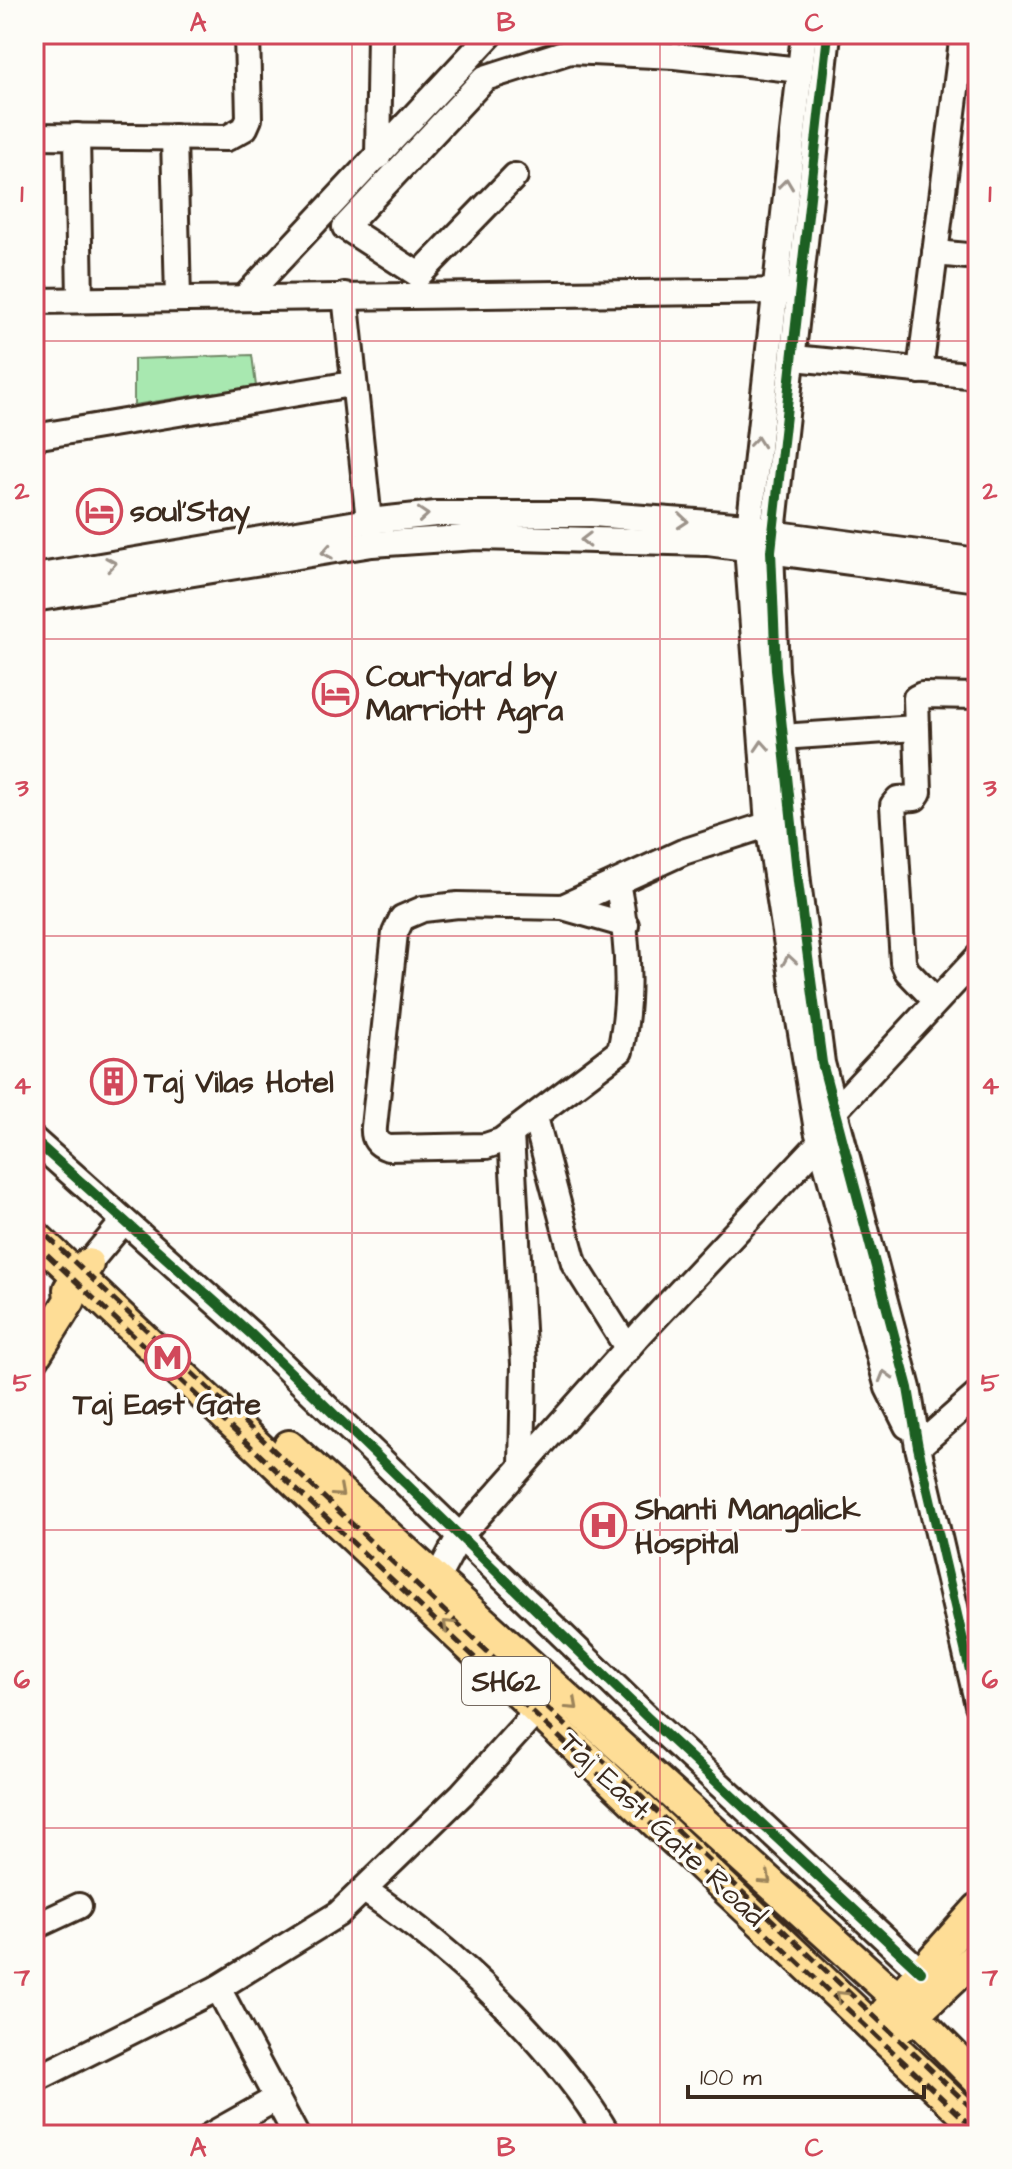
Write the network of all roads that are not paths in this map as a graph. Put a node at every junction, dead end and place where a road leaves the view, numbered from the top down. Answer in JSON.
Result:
{"nodes":[{"id":1,"x":247,"y":34,"type":"edge"},
{"id":2,"x":380,"y":34,"type":"edge"},
{"id":3,"x":491,"y":34,"type":"edge"},
{"id":4,"x":804,"y":34,"type":"edge"},
{"id":5,"x":828,"y":34,"type":"edge"},
{"id":6,"x":963,"y":34,"type":"edge"},
{"id":7,"x":800,"y":70,"type":"junction"},
{"id":8,"x":34,"y":136,"type":"edge"},
{"id":9,"x":77,"y":136,"type":"junction"},
{"id":10,"x":174,"y":137,"type":"junction"},
{"id":11,"x":378,"y":157,"type":"junction"},
{"id":12,"x":515,"y":176,"type":"dead end"},
{"id":13,"x":935,"y":253,"type":"junction"},
{"id":14,"x":978,"y":257,"type":"edge"},
{"id":15,"x":774,"y":290,"type":"junction"},
{"id":16,"x":800,"y":292,"type":"junction"},
{"id":17,"x":345,"y":295,"type":"junction"},
{"id":18,"x":244,"y":298,"type":"junction"},
{"id":19,"x":80,"y":299,"type":"junction"},
{"id":20,"x":178,"y":299,"type":"junction"},
{"id":21,"x":34,"y":301,"type":"edge"},
{"id":22,"x":794,"y":358,"type":"junction"},
{"id":23,"x":920,"y":371,"type":"junction"},
{"id":24,"x":978,"y":376,"type":"edge"},
{"id":25,"x":352,"y":384,"type":"junction"},
{"id":26,"x":34,"y":437,"type":"edge"},
{"id":27,"x":369,"y":521,"type":"junction"},
{"id":28,"x":760,"y":539,"type":"junction"},
{"id":29,"x":978,"y":561,"type":"edge"},
{"id":30,"x":34,"y":577,"type":"edge"},
{"id":31,"x":978,"y":579,"type":"edge"},
{"id":32,"x":34,"y":599,"type":"edge"},
{"id":33,"x":978,"y":696,"type":"edge"},
{"id":34,"x":916,"y":728,"type":"junction"},
{"id":35,"x":796,"y":736,"type":"dead end"},
{"id":36,"x":779,"y":821,"type":"junction"},
{"id":37,"x":617,"y":882,"type":"junction"},
{"id":38,"x":563,"y":907,"type":"junction"},
{"id":39,"x":626,"y":925,"type":"junction"},
{"id":40,"x":978,"y":957,"type":"edge"},
{"id":41,"x":935,"y":1000,"type":"junction"},
{"id":42,"x":535,"y":1117,"type":"junction"},
{"id":43,"x":828,"y":1127,"type":"junction"},
{"id":44,"x":511,"y":1135,"type":"junction"},
{"id":45,"x":34,"y":1140,"type":"edge"},
{"id":46,"x":34,"y":1213,"type":"edge"},
{"id":47,"x":124,"y":1221,"type":"junction"},
{"id":48,"x":34,"y":1235,"type":"edge"},
{"id":49,"x":78,"y":1277,"type":"junction"},
{"id":50,"x":34,"y":1320,"type":"edge"},
{"id":51,"x":628,"y":1349,"type":"junction"},
{"id":52,"x":34,"y":1357,"type":"edge"},
{"id":53,"x":978,"y":1394,"type":"edge"},
{"id":54,"x":918,"y":1447,"type":"junction"},
{"id":55,"x":522,"y":1466,"type":"junction"},
{"id":56,"x":459,"y":1537,"type":"junction"},
{"id":57,"x":436,"y":1580,"type":"junction"},
{"id":58,"x":978,"y":1705,"type":"edge"},
{"id":59,"x":537,"y":1711,"type":"junction"},
{"id":60,"x":366,"y":1891,"type":"junction"},
{"id":61,"x":79,"y":1906,"type":"dead end"},
{"id":62,"x":978,"y":1909,"type":"edge"},
{"id":63,"x":34,"y":1926,"type":"edge"},
{"id":64,"x":978,"y":1955,"type":"edge"},
{"id":65,"x":921,"y":1972,"type":"junction"},
{"id":66,"x":218,"y":1988,"type":"junction"},
{"id":67,"x":906,"y":2007,"type":"junction"},
{"id":68,"x":880,"y":2033,"type":"junction"},
{"id":69,"x":34,"y":2080,"type":"edge"},
{"id":70,"x":978,"y":2080,"type":"edge"},
{"id":71,"x":277,"y":2098,"type":"junction"},
{"id":72,"x":970,"y":2128,"type":"edge"},
{"id":73,"x":211,"y":2135,"type":"edge"},
{"id":74,"x":296,"y":2135,"type":"edge"},
{"id":75,"x":608,"y":2135,"type":"edge"}],
"edges":[{"from":1,"to":10,"type":"street"},
{"from":2,"to":11,"type":"street"},
{"from":3,"to":11,"type":"street"},
{"from":4,"to":7,"type":"street"},
{"from":5,"to":16,"type":"street"},
{"from":6,"to":13,"type":"street"},
{"from":7,"to":12,"type":"street"},
{"from":15,"to":7,"type":"street","one_way":true},
{"from":8,"to":9,"type":"street"},
{"from":9,"to":10,"type":"street"},
{"from":9,"to":19,"type":"street"},
{"from":10,"to":20,"type":"street"},
{"from":11,"to":18,"type":"street"},
{"from":13,"to":14,"type":"street"},
{"from":13,"to":23,"type":"street"},
{"from":15,"to":16,"type":"street"},
{"from":15,"to":17,"type":"street"},
{"from":28,"to":15,"type":"street","one_way":true},
{"from":16,"to":22,"type":"street"},
{"from":17,"to":18,"type":"street"},
{"from":17,"to":25,"type":"street"},
{"from":18,"to":20,"type":"street"},
{"from":19,"to":20,"type":"street"},
{"from":19,"to":21,"type":"street"},
{"from":22,"to":23,"type":"street"},
{"from":22,"to":28,"type":"street"},
{"from":23,"to":24,"type":"street"},
{"from":25,"to":26,"type":"street"},
{"from":25,"to":27,"type":"street"},
{"from":27,"to":28,"type":"street","one_way":true},
{"from":30,"to":27,"type":"street","one_way":true},
{"from":28,"to":29,"type":"street"},
{"from":28,"to":31,"type":"street"},
{"from":28,"to":32,"type":"street","one_way":true},
{"from":28,"to":36,"type":"street"},
{"from":33,"to":34,"type":"street"},
{"from":34,"to":35,"type":"street"},
{"from":34,"to":41,"type":"street"},
{"from":36,"to":37,"type":"street"},
{"from":36,"to":43,"type":"street"},
{"from":37,"to":38,"type":"street"},
{"from":37,"to":39,"type":"street"},
{"from":38,"to":39,"type":"street"},
{"from":38,"to":44,"type":"street"},
{"from":39,"to":42,"type":"street"},
{"from":40,"to":41,"type":"street"},
{"from":41,"to":43,"type":"street"},
{"from":42,"to":44,"type":"street"},
{"from":42,"to":51,"type":"street"},
{"from":43,"to":51,"type":"street"},
{"from":43,"to":54,"type":"street"},
{"from":44,"to":55,"type":"street"},
{"from":45,"to":47,"type":"street"},
{"from":46,"to":49,"type":"main road","number":"SH62"},
{"from":47,"to":49,"type":"street"},
{"from":47,"to":56,"type":"street"},
{"from":48,"to":49,"type":"main road","name":"Taj East Gate Road","number":"SH62"},
{"from":49,"to":50,"type":"main road"},
{"from":49,"to":52,"type":"main road"},
{"from":49,"to":57,"type":"main road","number":"SH62","one_way":true},
{"from":59,"to":49,"type":"main road","name":"Taj East Gate Road","number":"SH62","one_way":true},
{"from":51,"to":55,"type":"street"},
{"from":53,"to":54,"type":"street"},
{"from":54,"to":58,"type":"street"},
{"from":55,"to":56,"type":"street"},
{"from":56,"to":57,"type":"street"},
{"from":56,"to":65,"type":"street"},
{"from":57,"to":67,"type":"main road","number":"SH62","one_way":true},
{"from":59,"to":60,"type":"street"},
{"from":68,"to":59,"type":"main road","name":"Taj East Gate Road","number":"SH62","one_way":true},
{"from":60,"to":66,"type":"street"},
{"from":60,"to":75,"type":"street"},
{"from":61,"to":63,"type":"street"},
{"from":62,"to":65,"type":"main road"},
{"from":64,"to":67,"type":"main road"},
{"from":65,"to":67,"type":"main road"},
{"from":66,"to":69,"type":"street"},
{"from":66,"to":71,"type":"street"},
{"from":67,"to":68,"type":"main road"},
{"from":67,"to":70,"type":"main road","number":"SH62"},
{"from":68,"to":72,"type":"main road","name":"Taj East Gate Road","number":"SH62"},
{"from":71,"to":73,"type":"street"},
{"from":71,"to":74,"type":"street"}]}
